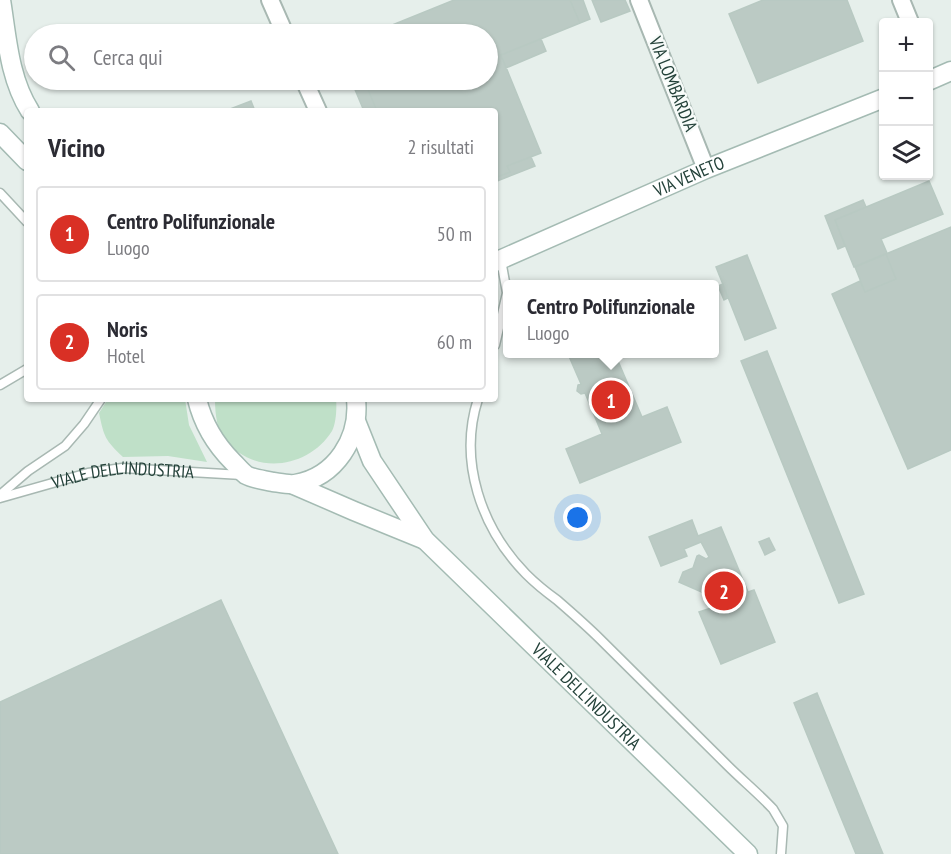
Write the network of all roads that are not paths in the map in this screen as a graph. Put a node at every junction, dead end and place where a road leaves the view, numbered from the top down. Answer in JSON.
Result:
{"nodes":[{"id":1,"x":1,"y":0,"type":"edge"},
{"id":2,"x":270,"y":0,"type":"edge"},
{"id":3,"x":639,"y":0,"type":"edge"},
{"id":4,"x":900,"y":0,"type":"edge"},
{"id":5,"x":908,"y":18,"type":"edge"},
{"id":6,"x":281,"y":24,"type":"edge"},
{"id":7,"x":951,"y":71,"type":"edge"},
{"id":8,"x":933,"y":78,"type":"edge"},
{"id":9,"x":309,"y":90,"type":"edge"},
{"id":10,"x":879,"y":100,"type":"edge"},
{"id":11,"x":28,"y":108,"type":"edge"},
{"id":12,"x":317,"y":108,"type":"edge"},
{"id":13,"x":0,"y":133,"type":"edge"},
{"id":14,"x":24,"y":158,"type":"edge"},
{"id":15,"x":706,"y":169,"type":"junction"},
{"id":16,"x":0,"y":193,"type":"edge"},
{"id":17,"x":24,"y":219,"type":"edge"},
{"id":18,"x":498,"y":261,"type":"edge"},
{"id":19,"x":503,"y":280,"type":"edge"},
{"id":20,"x":503,"y":310,"type":"edge"},
{"id":21,"x":498,"y":330,"type":"edge"},
{"id":22,"x":24,"y":371,"type":"edge"},
{"id":23,"x":0,"y":385,"type":"edge"},
{"id":24,"x":98,"y":402,"type":"edge"},
{"id":25,"x":198,"y":402,"type":"edge"},
{"id":26,"x":356,"y":402,"type":"edge"},
{"id":27,"x":477,"y":402,"type":"edge"},
{"id":28,"x":356,"y":421,"type":"junction"},
{"id":29,"x":247,"y":475,"type":"junction"},
{"id":30,"x":294,"y":484,"type":"junction"},
{"id":31,"x":0,"y":496,"type":"edge"},
{"id":32,"x":425,"y":540,"type":"junction"},
{"id":33,"x":748,"y":854,"type":"edge"},
{"id":34,"x":781,"y":854,"type":"edge"}],
"edges":[{"from":1,"to":11,"type":"main road"},
{"from":2,"to":6,"type":"street"},
{"from":3,"to":15,"type":"street","name":"VIA LOMBARDIA"},
{"from":4,"to":5,"type":"street"},
{"from":7,"to":8,"type":"main road"},
{"from":9,"to":12,"type":"street"},
{"from":10,"to":15,"type":"main road","name":"VIA VENETO"},
{"from":13,"to":14,"type":"main road"},
{"from":15,"to":18,"type":"main road","name":"VIA VENETO"},
{"from":16,"to":17,"type":"lane"},
{"from":18,"to":19,"type":"lane"},
{"from":20,"to":21,"type":"lane"},
{"from":22,"to":23,"type":"lane"},
{"from":24,"to":31,"type":"lane","name":"VIALE DELL'INDUSTRIA"},
{"from":25,"to":29,"type":"main road"},
{"from":26,"to":28,"type":"main road","name":"VIALE DELL'INDUSTRIA"},
{"from":27,"to":34,"type":"lane"},
{"from":28,"to":30,"type":"main road","name":"VIALE DELL'INDUSTRIA"},
{"from":28,"to":32,"type":"main road","name":"VIALE DELL'INDUSTRIA"},
{"from":29,"to":30,"type":"main road","name":"VIALE DELL'INDUSTRIA"},
{"from":29,"to":31,"type":"lane","name":"VIALE DELL'INDUSTRIA"},
{"from":30,"to":32,"type":"main road","name":"VIALE DELL'INDUSTRIA"},
{"from":32,"to":33,"type":"main road","name":"VIALE DELL'INDUSTRIA"}]}
